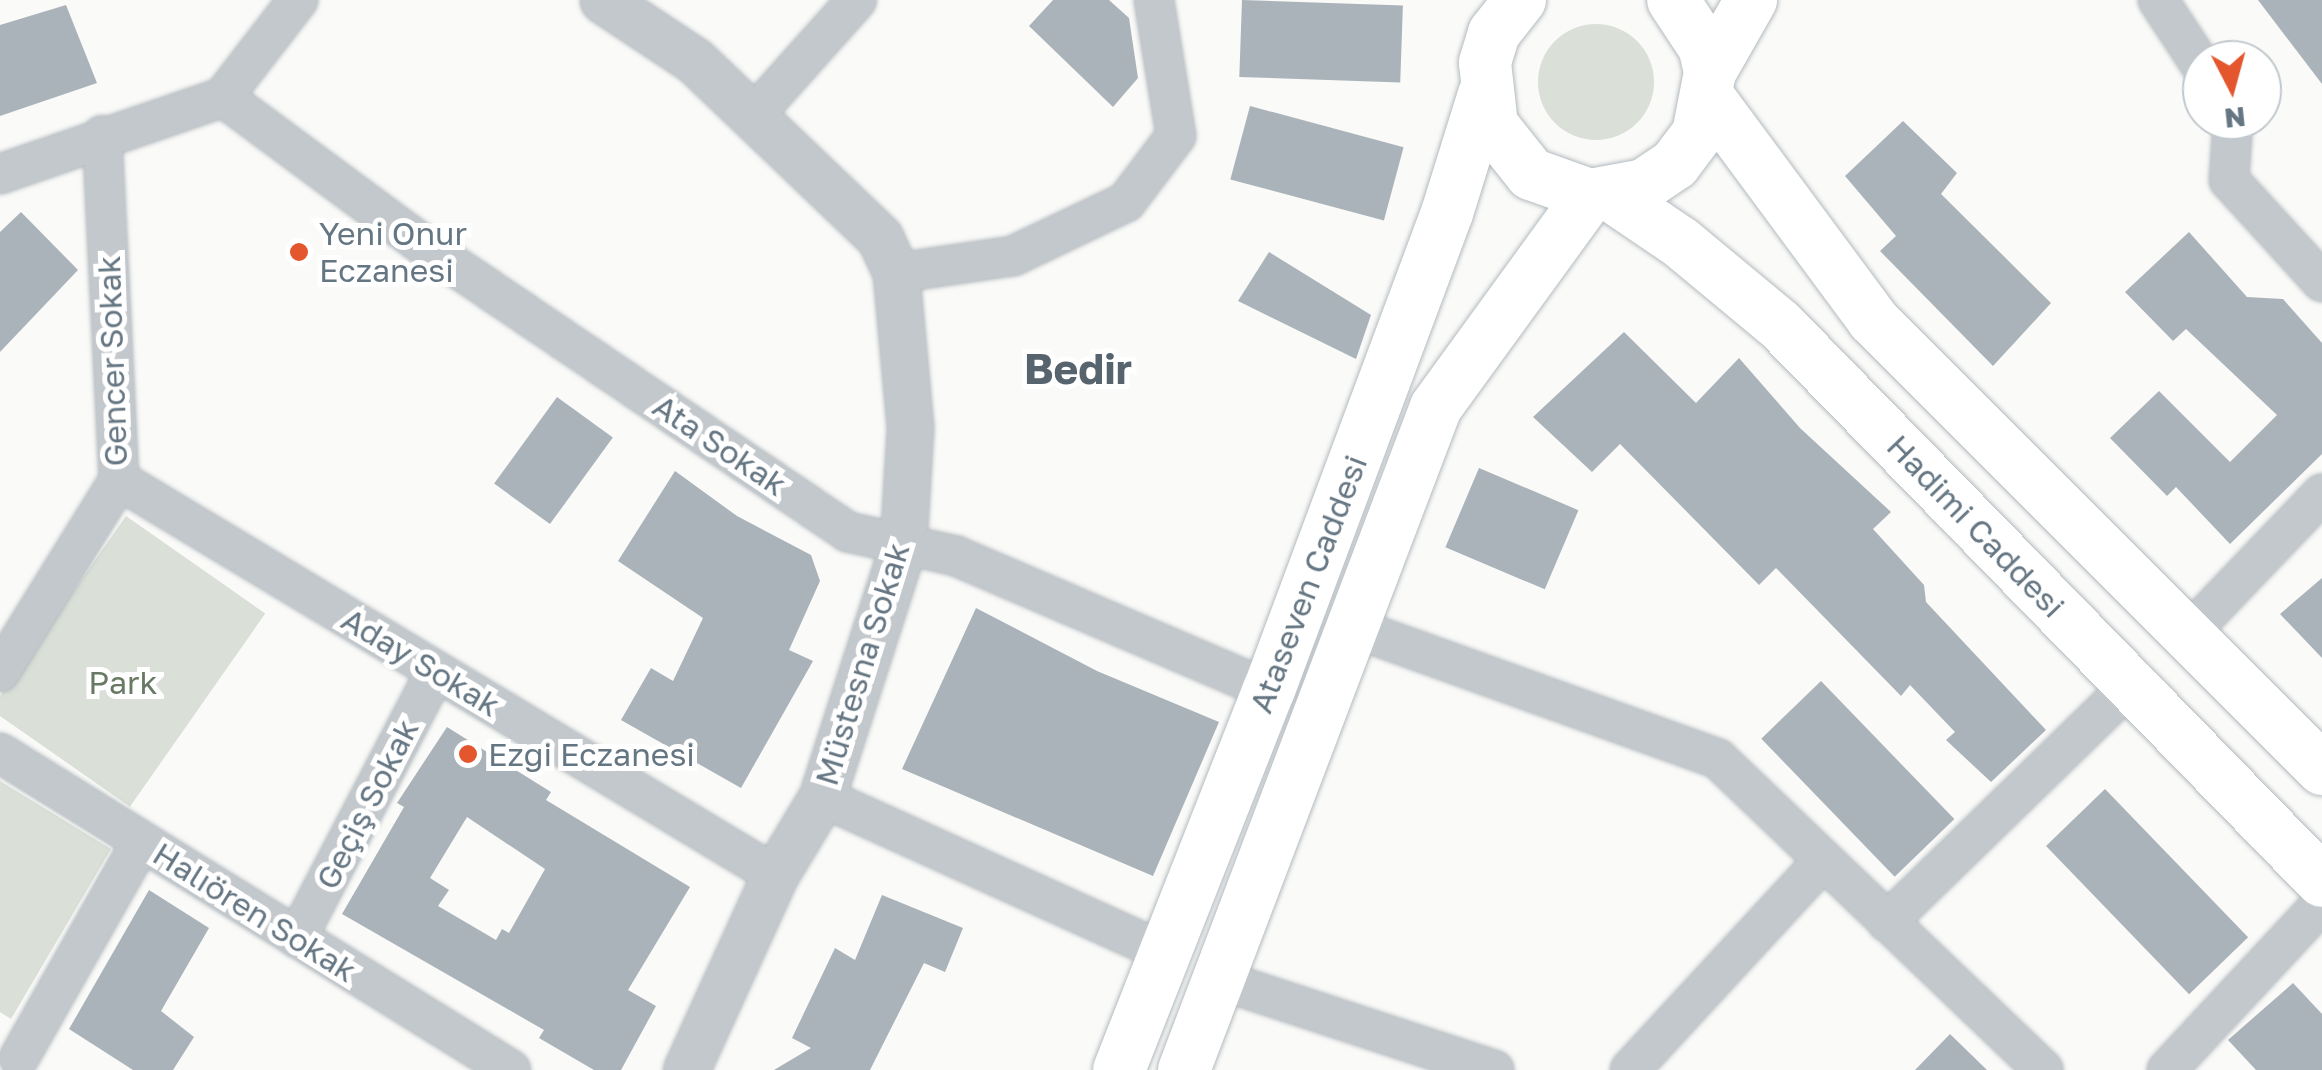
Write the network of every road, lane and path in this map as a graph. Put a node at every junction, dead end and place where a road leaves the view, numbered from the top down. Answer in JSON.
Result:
{"nodes":[{"id":1,"x":298,"y":0,"type":"edge"},
{"id":2,"x":603,"y":0,"type":"edge"},
{"id":3,"x":856,"y":0,"type":"edge"},
{"id":4,"x":1154,"y":0,"type":"edge"},
{"id":5,"x":1468,"y":0,"type":"edge"},
{"id":6,"x":1520,"y":0,"type":"edge"},
{"id":7,"x":1673,"y":0,"type":"edge"},
{"id":8,"x":1751,"y":0,"type":"edge"},
{"id":9,"x":2158,"y":0,"type":"edge"},
{"id":10,"x":2184,"y":40,"type":"edge"},
{"id":11,"x":1484,"y":79,"type":"junction"},
{"id":12,"x":1709,"y":85,"type":"junction"},
{"id":13,"x":223,"y":97,"type":"junction"},
{"id":14,"x":754,"y":115,"type":"junction"},
{"id":15,"x":102,"y":136,"type":"junction"},
{"id":16,"x":2232,"y":140,"type":"edge"},
{"id":17,"x":0,"y":174,"type":"edge"},
{"id":18,"x":1599,"y":194,"type":"junction"},
{"id":19,"x":896,"y":273,"type":"junction"},
{"id":20,"x":2322,"y":282,"type":"edge"},
{"id":21,"x":118,"y":480,"type":"junction"},
{"id":22,"x":2322,"y":494,"type":"edge"},
{"id":23,"x":903,"y":546,"type":"junction"},
{"id":24,"x":1348,"y":626,"type":"junction"},
{"id":25,"x":2188,"y":634,"type":"junction"},
{"id":26,"x":436,"y":670,"type":"junction"},
{"id":27,"x":0,"y":672,"type":"edge"},
{"id":28,"x":2131,"y":685,"type":"junction"},
{"id":29,"x":1269,"y":690,"type":"junction"},
{"id":30,"x":0,"y":753,"type":"edge"},
{"id":31,"x":2322,"y":769,"type":"edge"},
{"id":32,"x":822,"y":797,"type":"junction"},
{"id":33,"x":142,"y":841,"type":"junction"},
{"id":34,"x":1822,"y":861,"type":"junction"},
{"id":35,"x":776,"y":874,"type":"junction"},
{"id":36,"x":2322,"y":881,"type":"edge"},
{"id":37,"x":2322,"y":904,"type":"edge"},
{"id":38,"x":1887,"y":922,"type":"junction"},
{"id":39,"x":298,"y":938,"type":"junction"},
{"id":40,"x":1164,"y":952,"type":"junction"},
{"id":41,"x":1214,"y":978,"type":"junction"},
{"id":42,"x":20,"y":1059,"type":"edge"},
{"id":43,"x":511,"y":1070,"type":"edge"},
{"id":44,"x":686,"y":1070,"type":"edge"},
{"id":45,"x":1120,"y":1070,"type":"edge"},
{"id":46,"x":1184,"y":1070,"type":"edge"},
{"id":47,"x":1494,"y":1070,"type":"edge"},
{"id":48,"x":1630,"y":1070,"type":"edge"},
{"id":49,"x":2042,"y":1070,"type":"edge"},
{"id":50,"x":2167,"y":1070,"type":"edge"}],
"edges":[{"from":1,"to":13,"type":"street"},
{"from":2,"to":14,"type":"street","name":"Müstesna Sokak"},
{"from":3,"to":14,"type":"street"},
{"from":4,"to":19,"type":"street"},
{"from":5,"to":11,"type":"main road"},
{"from":6,"to":11,"type":"main road","name":"Ataseven Caddesi"},
{"from":7,"to":12,"type":"main road","name":"Hadimi Caddesi"},
{"from":8,"to":12,"type":"main road"},
{"from":9,"to":10,"type":"street"},
{"from":11,"to":18,"type":"main road","name":"Hadimi Caddesi"},
{"from":11,"to":29,"type":"main road","name":"Ataseven Caddesi"},
{"from":12,"to":18,"type":"main road"},
{"from":12,"to":25,"type":"main road","name":"Hadimi Caddesi"},
{"from":13,"to":15,"type":"street"},
{"from":13,"to":23,"type":"street","name":"Ata Sokak"},
{"from":14,"to":19,"type":"street","name":"Müstesna Sokak"},
{"from":15,"to":17,"type":"street"},
{"from":15,"to":21,"type":"street","name":"Gencer Sokak"},
{"from":16,"to":20,"type":"street"},
{"from":18,"to":24,"type":"main road"},
{"from":18,"to":28,"type":"main road","name":"Hadimi Caddesi"},
{"from":19,"to":23,"type":"street","name":"Müstesna Sokak"},
{"from":21,"to":26,"type":"street","name":"Aday Sokak"},
{"from":21,"to":27,"type":"street","name":"Gencer Sokak"},
{"from":22,"to":25,"type":"street"},
{"from":23,"to":29,"type":"street","name":"Ata Sokak"},
{"from":23,"to":32,"type":"street","name":"Müstesna Sokak"},
{"from":24,"to":34,"type":"street"},
{"from":24,"to":41,"type":"main road"},
{"from":25,"to":31,"type":"main road","name":"Hadimi Caddesi"},
{"from":26,"to":35,"type":"street","name":"Aday Sokak"},
{"from":26,"to":39,"type":"street","name":"Geçiş Sokak"},
{"from":28,"to":36,"type":"main road","name":"Hadimi Caddesi"},
{"from":28,"to":38,"type":"street"},
{"from":29,"to":40,"type":"main road","name":"Ataseven Caddesi"},
{"from":30,"to":33,"type":"street","name":"Halıören Sokak"},
{"from":32,"to":35,"type":"street","name":"Müstesna Sokak"},
{"from":32,"to":40,"type":"street"},
{"from":33,"to":39,"type":"street","name":"Halıören Sokak"},
{"from":33,"to":42,"type":"street"},
{"from":34,"to":38,"type":"street"},
{"from":34,"to":48,"type":"street"},
{"from":35,"to":44,"type":"street","name":"Müstesna Sokak"},
{"from":37,"to":50,"type":"street"},
{"from":38,"to":49,"type":"street"},
{"from":39,"to":43,"type":"street","name":"Halıören Sokak"},
{"from":40,"to":45,"type":"main road","name":"Ataseven Caddesi"},
{"from":41,"to":46,"type":"main road"},
{"from":41,"to":47,"type":"street"}]}
